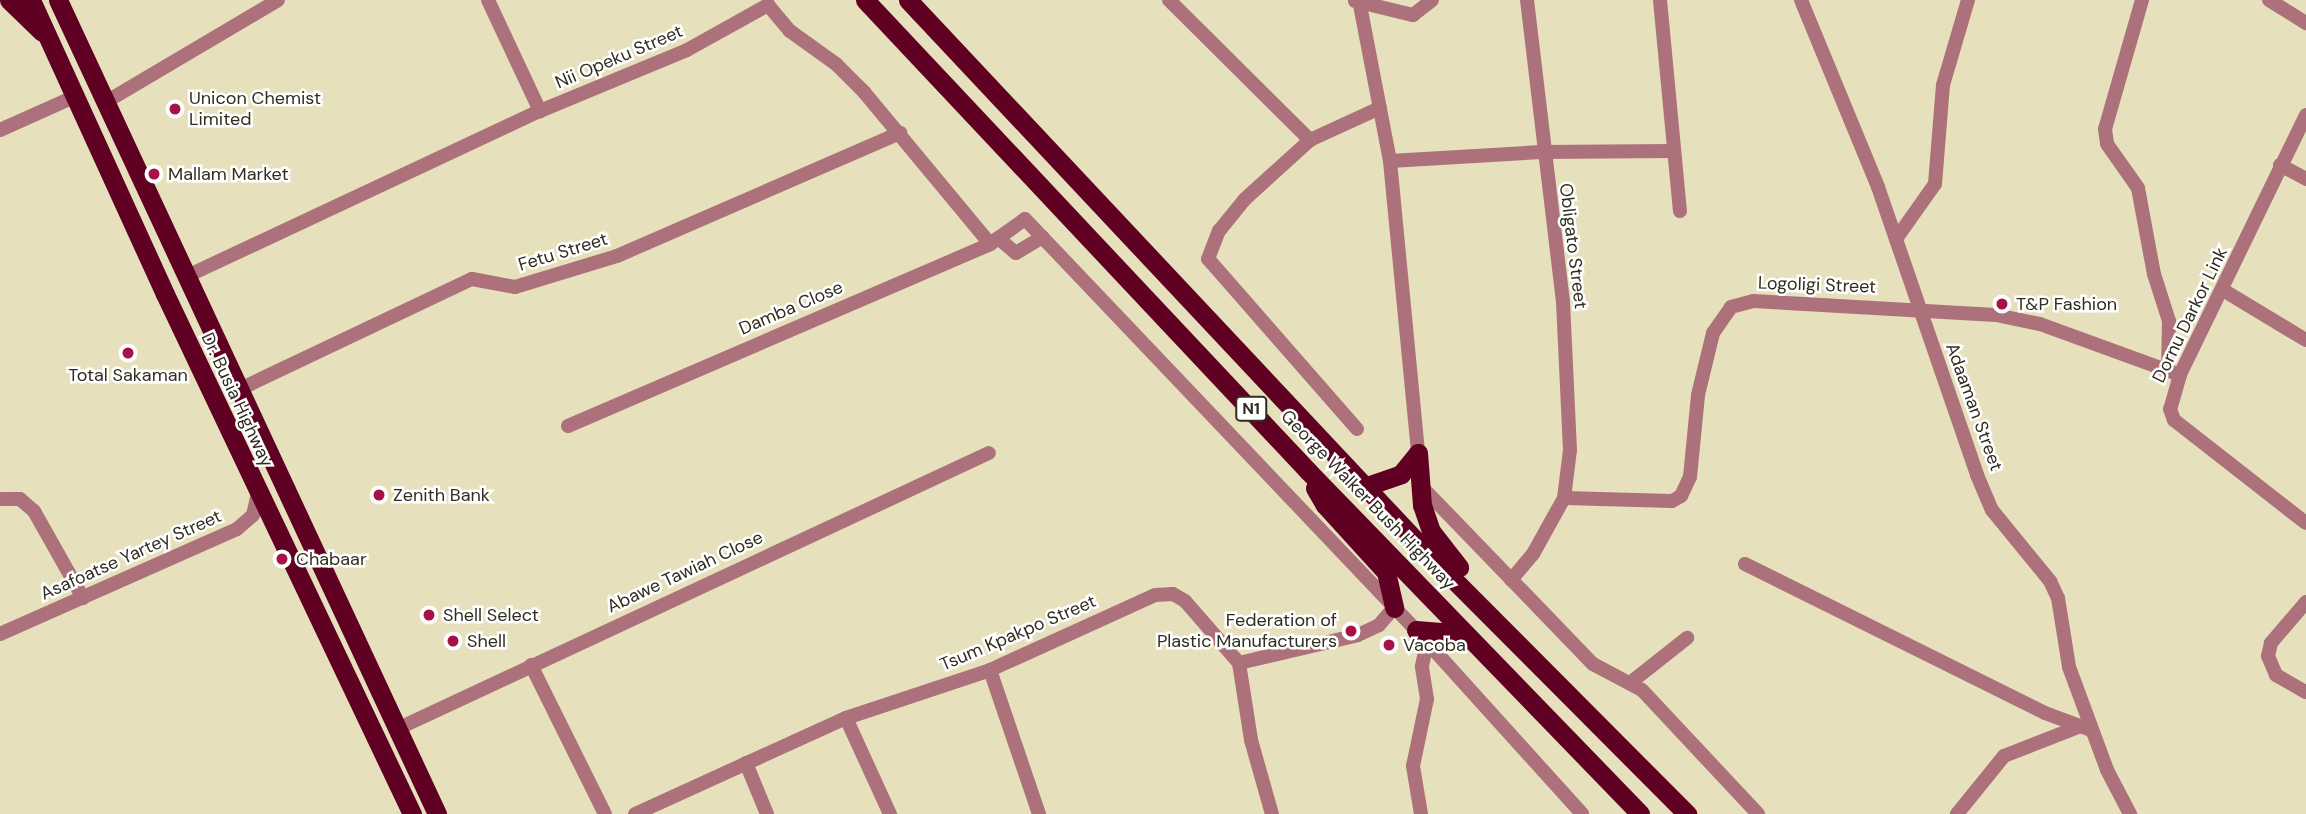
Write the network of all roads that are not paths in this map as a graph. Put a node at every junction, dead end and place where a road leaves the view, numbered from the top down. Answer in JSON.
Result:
{"nodes":[{"id":1,"x":9,"y":0,"type":"edge"},
{"id":2,"x":31,"y":0,"type":"edge"},
{"id":3,"x":58,"y":0,"type":"edge"},
{"id":4,"x":278,"y":0,"type":"edge"},
{"id":5,"x":488,"y":0,"type":"edge"},
{"id":6,"x":865,"y":0,"type":"edge"},
{"id":7,"x":1168,"y":0,"type":"edge"},
{"id":8,"x":1432,"y":0,"type":"edge"},
{"id":9,"x":1527,"y":0,"type":"edge"},
{"id":10,"x":1660,"y":0,"type":"edge"},
{"id":11,"x":1801,"y":0,"type":"edge"},
{"id":12,"x":1968,"y":0,"type":"edge"},
{"id":13,"x":2142,"y":0,"type":"edge"},
{"id":14,"x":2269,"y":0,"type":"edge"},
{"id":15,"x":910,"y":2,"type":"edge"},
{"id":16,"x":1357,"y":2,"type":"edge"},
{"id":17,"x":2306,"y":23,"type":"edge"},
{"id":18,"x":46,"y":35,"type":"junction"},
{"id":19,"x":76,"y":96,"type":"junction"},
{"id":20,"x":104,"y":103,"type":"junction"},
{"id":21,"x":1380,"y":108,"type":"junction"},
{"id":22,"x":540,"y":111,"type":"junction"},
{"id":23,"x":2306,"y":114,"type":"edge"},
{"id":24,"x":0,"y":130,"type":"edge"},
{"id":25,"x":900,"y":134,"type":"junction"},
{"id":26,"x":1310,"y":140,"type":"junction"},
{"id":27,"x":1673,"y":151,"type":"junction"},
{"id":28,"x":1541,"y":152,"type":"junction"},
{"id":29,"x":1390,"y":161,"type":"junction"},
{"id":30,"x":2280,"y":165,"type":"junction"},
{"id":31,"x":2306,"y":179,"type":"edge"},
{"id":32,"x":1680,"y":211,"type":"dead end"},
{"id":33,"x":1043,"y":237,"type":"junction"},
{"id":34,"x":1896,"y":239,"type":"junction"},
{"id":35,"x":994,"y":241,"type":"junction"},
{"id":36,"x":186,"y":277,"type":"junction"},
{"id":37,"x":2223,"y":290,"type":"junction"},
{"id":38,"x":1917,"y":308,"type":"junction"},
{"id":39,"x":2306,"y":340,"type":"edge"},
{"id":40,"x":2174,"y":373,"type":"junction"},
{"id":41,"x":240,"y":389,"type":"junction"},
{"id":42,"x":568,"y":426,"type":"dead end"},
{"id":43,"x":1357,"y":429,"type":"dead end"},
{"id":44,"x":989,"y":453,"type":"dead end"},
{"id":45,"x":1418,"y":453,"type":"junction"},
{"id":46,"x":1308,"y":471,"type":"junction"},
{"id":47,"x":1420,"y":485,"type":"junction"},
{"id":48,"x":1367,"y":486,"type":"junction"},
{"id":49,"x":258,"y":494,"type":"junction"},
{"id":50,"x":1564,"y":498,"type":"junction"},
{"id":51,"x":0,"y":499,"type":"edge"},
{"id":52,"x":2306,"y":523,"type":"edge"},
{"id":53,"x":1745,"y":564,"type":"dead end"},
{"id":54,"x":1511,"y":580,"type":"junction"},
{"id":55,"x":83,"y":598,"type":"junction"},
{"id":56,"x":2306,"y":602,"type":"edge"},
{"id":57,"x":1394,"y":608,"type":"junction"},
{"id":58,"x":0,"y":634,"type":"edge"},
{"id":59,"x":1466,"y":634,"type":"junction"},
{"id":60,"x":1422,"y":637,"type":"junction"},
{"id":61,"x":1687,"y":638,"type":"dead end"},
{"id":62,"x":1239,"y":663,"type":"junction"},
{"id":63,"x":531,"y":665,"type":"junction"},
{"id":64,"x":990,"y":670,"type":"junction"},
{"id":65,"x":1630,"y":683,"type":"junction"},
{"id":66,"x":2306,"y":692,"type":"edge"},
{"id":67,"x":1579,"y":706,"type":"junction"},
{"id":68,"x":846,"y":718,"type":"junction"},
{"id":69,"x":2086,"y":728,"type":"junction"},
{"id":70,"x":397,"y":729,"type":"junction"},
{"id":71,"x":746,"y":763,"type":"junction"},
{"id":72,"x":1629,"y":807,"type":"edge"},
{"id":73,"x":412,"y":814,"type":"edge"},
{"id":74,"x":437,"y":814,"type":"edge"},
{"id":75,"x":605,"y":814,"type":"edge"},
{"id":76,"x":635,"y":814,"type":"edge"},
{"id":77,"x":766,"y":814,"type":"edge"},
{"id":78,"x":890,"y":814,"type":"edge"},
{"id":79,"x":1039,"y":814,"type":"edge"},
{"id":80,"x":1272,"y":814,"type":"edge"},
{"id":81,"x":1420,"y":814,"type":"edge"},
{"id":82,"x":1582,"y":814,"type":"edge"},
{"id":83,"x":1640,"y":814,"type":"edge"},
{"id":84,"x":1687,"y":814,"type":"edge"},
{"id":85,"x":1758,"y":814,"type":"edge"},
{"id":86,"x":1957,"y":814,"type":"edge"},
{"id":87,"x":2130,"y":814,"type":"edge"}],
"edges":[{"from":1,"to":18,"type":"highway"},
{"from":2,"to":18,"type":"highway","name":"Dr. Busia Highway"},
{"from":3,"to":20,"type":"highway","name":"Dr. Busia Highway"},
{"from":4,"to":20,"type":"street"},
{"from":5,"to":22,"type":"street"},
{"from":6,"to":46,"type":"highway","name":"George Walker Bush Highway","number":"N1"},
{"from":7,"to":26,"type":"street"},
{"from":8,"to":16,"type":"street"},
{"from":9,"to":28,"type":"street","name":"Obligato Street"},
{"from":10,"to":27,"type":"street"},
{"from":11,"to":34,"type":"street","name":"Adaaman Street"},
{"from":12,"to":34,"type":"street"},
{"from":13,"to":40,"type":"street"},
{"from":14,"to":17,"type":"street"},
{"from":15,"to":48,"type":"highway","name":"George Walker Bush Highway","number":"N1"},
{"from":16,"to":21,"type":"street"},
{"from":18,"to":19,"type":"highway","name":"Dr. Busia Highway"},
{"from":19,"to":24,"type":"street"},
{"from":19,"to":49,"type":"highway","name":"Dr. Busia Highway"},
{"from":20,"to":36,"type":"highway","name":"Dr. Busia Highway"},
{"from":21,"to":26,"type":"street"},
{"from":21,"to":29,"type":"street"},
{"from":22,"to":25,"type":"street","name":"Nii Opeku Street"},
{"from":22,"to":36,"type":"street","name":"Nii Opeku Street"},
{"from":23,"to":30,"type":"street","name":"Dornu Darkor Link"},
{"from":25,"to":35,"type":"street","name":"Nii Opeku Street"},
{"from":25,"to":41,"type":"street","name":"Fetu Street"},
{"from":26,"to":43,"type":"street"},
{"from":27,"to":28,"type":"street"},
{"from":27,"to":32,"type":"street"},
{"from":28,"to":29,"type":"street"},
{"from":28,"to":50,"type":"street","name":"Obligato Street"},
{"from":29,"to":45,"type":"street"},
{"from":30,"to":31,"type":"street"},
{"from":30,"to":37,"type":"street","name":"Dornu Darkor Link"},
{"from":33,"to":35,"type":"street"},
{"from":33,"to":35,"type":"street","name":"Damba Close"},
{"from":33,"to":57,"type":"street"},
{"from":34,"to":38,"type":"street","name":"Adaaman Street"},
{"from":35,"to":42,"type":"street","name":"Damba Close"},
{"from":36,"to":41,"type":"highway","name":"Dr. Busia Highway"},
{"from":37,"to":39,"type":"street"},
{"from":37,"to":40,"type":"street","name":"Dornu Darkor Link"},
{"from":38,"to":40,"type":"street","name":"Logoligi Street"},
{"from":38,"to":50,"type":"street","name":"Logoligi Street"},
{"from":38,"to":69,"type":"street","name":"Adaaman Street"},
{"from":40,"to":52,"type":"street","name":"Dornu Darkor Link"},
{"from":41,"to":70,"type":"highway","name":"Dr. Busia Highway"},
{"from":44,"to":63,"type":"street","name":"Abawe Tawiah Close"},
{"from":45,"to":47,"type":"highway"},
{"from":45,"to":48,"type":"highway"},
{"from":46,"to":57,"type":"highway"},
{"from":46,"to":59,"type":"highway","name":"George Walker Bush Highway","number":"N1"},
{"from":47,"to":54,"type":"street"},
{"from":47,"to":67,"type":"highway"},
{"from":48,"to":67,"type":"highway","name":"George Walker Bush Highway","number":"N1"},
{"from":49,"to":55,"type":"street","name":"Asafoatse Yartey Street"},
{"from":49,"to":73,"type":"highway","name":"Dr. Busia Highway"},
{"from":50,"to":54,"type":"street"},
{"from":51,"to":55,"type":"street"},
{"from":53,"to":69,"type":"street"},
{"from":54,"to":65,"type":"street"},
{"from":55,"to":58,"type":"street","name":"Asafoatse Yartey Street"},
{"from":56,"to":66,"type":"street"},
{"from":57,"to":60,"type":"street"},
{"from":57,"to":62,"type":"street"},
{"from":59,"to":60,"type":"highway"},
{"from":59,"to":72,"type":"highway","name":"George Walker Bush Highway","number":"N1"},
{"from":60,"to":81,"type":"street"},
{"from":60,"to":82,"type":"street"},
{"from":61,"to":65,"type":"street"},
{"from":62,"to":64,"type":"street","name":"Tsum Kpakpo Street"},
{"from":62,"to":80,"type":"street"},
{"from":63,"to":70,"type":"street","name":"Abawe Tawiah Close"},
{"from":63,"to":75,"type":"street"},
{"from":64,"to":68,"type":"street","name":"Tsum Kpakpo Street"},
{"from":64,"to":79,"type":"street"},
{"from":65,"to":85,"type":"street"},
{"from":67,"to":84,"type":"highway","name":"George Walker Bush Highway","number":"N1"},
{"from":68,"to":71,"type":"street","name":"Tsum Kpakpo Street"},
{"from":68,"to":78,"type":"street"},
{"from":69,"to":86,"type":"street"},
{"from":69,"to":87,"type":"street","name":"Adaaman Street"},
{"from":70,"to":74,"type":"highway","name":"Dr. Busia Highway"},
{"from":71,"to":76,"type":"street","name":"Tsum Kpakpo Street"},
{"from":71,"to":77,"type":"street"},
{"from":72,"to":83,"type":"highway","name":"George Walker Bush Highway","number":"N1"}]}
